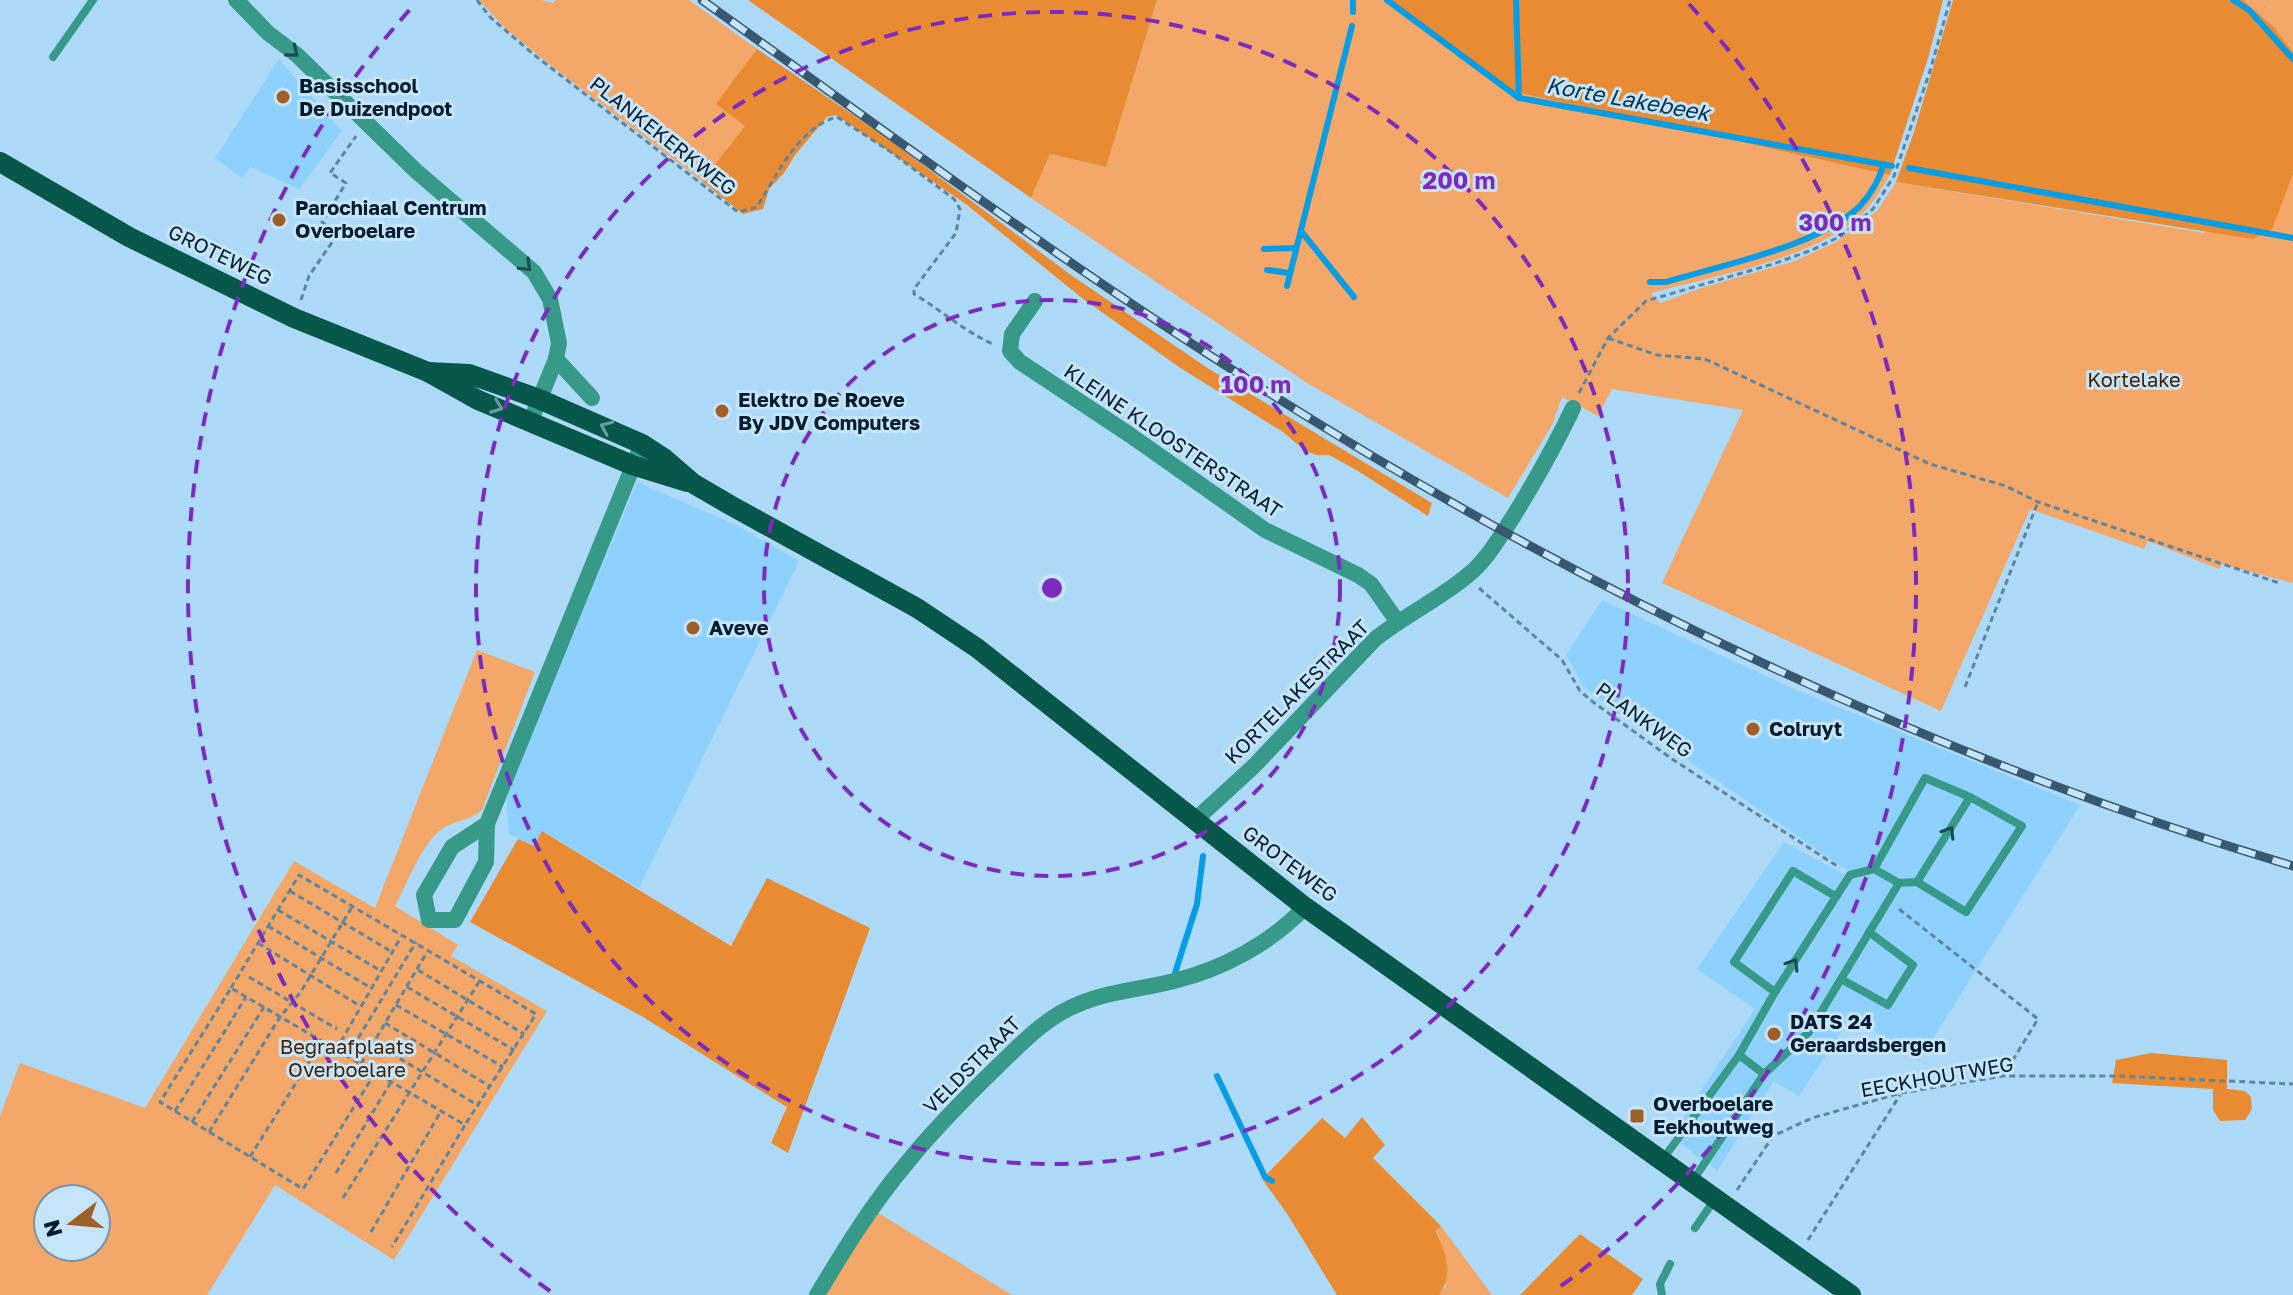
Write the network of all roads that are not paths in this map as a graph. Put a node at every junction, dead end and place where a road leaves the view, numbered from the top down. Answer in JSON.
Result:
{"nodes":[{"id":1,"x":93,"y":0,"type":"edge"},
{"id":2,"x":236,"y":0,"type":"edge"},
{"id":3,"x":53,"y":57,"type":"dead end"},
{"id":4,"x":0,"y":162,"type":"edge"},
{"id":5,"x":1035,"y":301,"type":"dead end"},
{"id":6,"x":556,"y":359,"type":"junction"},
{"id":7,"x":428,"y":372,"type":"junction"},
{"id":8,"x":592,"y":398,"type":"dead end"},
{"id":9,"x":539,"y":399,"type":"junction"},
{"id":10,"x":1573,"y":408,"type":"road end"},
{"id":11,"x":531,"y":420,"type":"junction"},
{"id":12,"x":642,"y":444,"type":"junction"},
{"id":13,"x":632,"y":465,"type":"junction"},
{"id":14,"x":694,"y":484,"type":"junction"},
{"id":15,"x":1397,"y":621,"type":"junction"},
{"id":16,"x":1970,"y":797,"type":"junction"},
{"id":17,"x":1194,"y":821,"type":"junction"},
{"id":18,"x":487,"y":824,"type":"junction"},
{"id":19,"x":1874,"y":869,"type":"junction"},
{"id":20,"x":1917,"y":882,"type":"junction"},
{"id":21,"x":1899,"y":883,"type":"junction"},
{"id":22,"x":1835,"y":896,"type":"junction"},
{"id":23,"x":1305,"y":907,"type":"junction"},
{"id":24,"x":1869,"y":932,"type":"junction"},
{"id":25,"x":1841,"y":979,"type":"junction"},
{"id":26,"x":1775,"y":992,"type":"junction"},
{"id":27,"x":1739,"y":1055,"type":"junction"},
{"id":28,"x":1764,"y":1074,"type":"junction"},
{"id":29,"x":1662,"y":1160,"type":"junction"},
{"id":30,"x":1691,"y":1182,"type":"junction"},
{"id":31,"x":1721,"y":1203,"type":"junction"},
{"id":32,"x":1695,"y":1228,"type":"dead end"},
{"id":33,"x":1670,"y":1264,"type":"dead end"},
{"id":34,"x":817,"y":1295,"type":"edge"},
{"id":35,"x":1662,"y":1295,"type":"edge"},
{"id":36,"x":1851,"y":1295,"type":"edge"}],
"edges":[{"from":1,"to":3,"type":"lane"},
{"from":2,"to":6,"type":"street","one_way":true},
{"from":4,"to":7,"type":"main road","name":"GROTEWEG"},
{"from":5,"to":15,"type":"street","name":"KLEINE KLOOSTERSTRAAT"},
{"from":6,"to":8,"type":"street"},
{"from":6,"to":9,"type":"street"},
{"from":7,"to":9,"type":"main road","name":"GROTEWEG"},
{"from":7,"to":11,"type":"main road","name":"GROTEWEG","one_way":true},
{"from":9,"to":11,"type":"street"},
{"from":12,"to":9,"type":"main road","name":"GROTEWEG","one_way":true},
{"from":10,"to":15,"type":"street","name":"KORTELAKESTRAAT"},
{"from":11,"to":13,"type":"main road","name":"GROTEWEG"},
{"from":12,"to":13,"type":"street"},
{"from":12,"to":14,"type":"main road","name":"GROTEWEG"},
{"from":13,"to":14,"type":"main road","name":"GROTEWEG"},
{"from":13,"to":18,"type":"street"},
{"from":14,"to":17,"type":"main road","name":"GROTEWEG"},
{"from":15,"to":17,"type":"street","name":"KORTELAKESTRAAT"},
{"from":16,"to":19,"type":"lane"},
{"from":20,"to":16,"type":"lane","one_way":true},
{"from":16,"to":20,"type":"lane"},
{"from":17,"to":23,"type":"main road","name":"GROTEWEG"},
{"from":18,"to":18,"type":"street"},
{"from":19,"to":21,"type":"lane"},
{"from":19,"to":22,"type":"lane"},
{"from":20,"to":21,"type":"lane"},
{"from":21,"to":24,"type":"lane"},
{"from":26,"to":22,"type":"lane","one_way":true},
{"from":22,"to":26,"type":"lane"},
{"from":23,"to":29,"type":"main road","name":"GROTEWEG"},
{"from":23,"to":34,"type":"street","name":"VELDSTRAAT"},
{"from":24,"to":25,"type":"lane"},
{"from":24,"to":25,"type":"lane"},
{"from":25,"to":28,"type":"lane"},
{"from":26,"to":27,"type":"lane"},
{"from":27,"to":28,"type":"lane"},
{"from":27,"to":29,"type":"lane"},
{"from":28,"to":30,"type":"lane"},
{"from":29,"to":30,"type":"main road","name":"GROTEWEG"},
{"from":30,"to":31,"type":"main road","name":"GROTEWEG"},
{"from":31,"to":32,"type":"lane"},
{"from":31,"to":36,"type":"main road","name":"GROTEWEG"},
{"from":33,"to":35,"type":"lane"}]}
